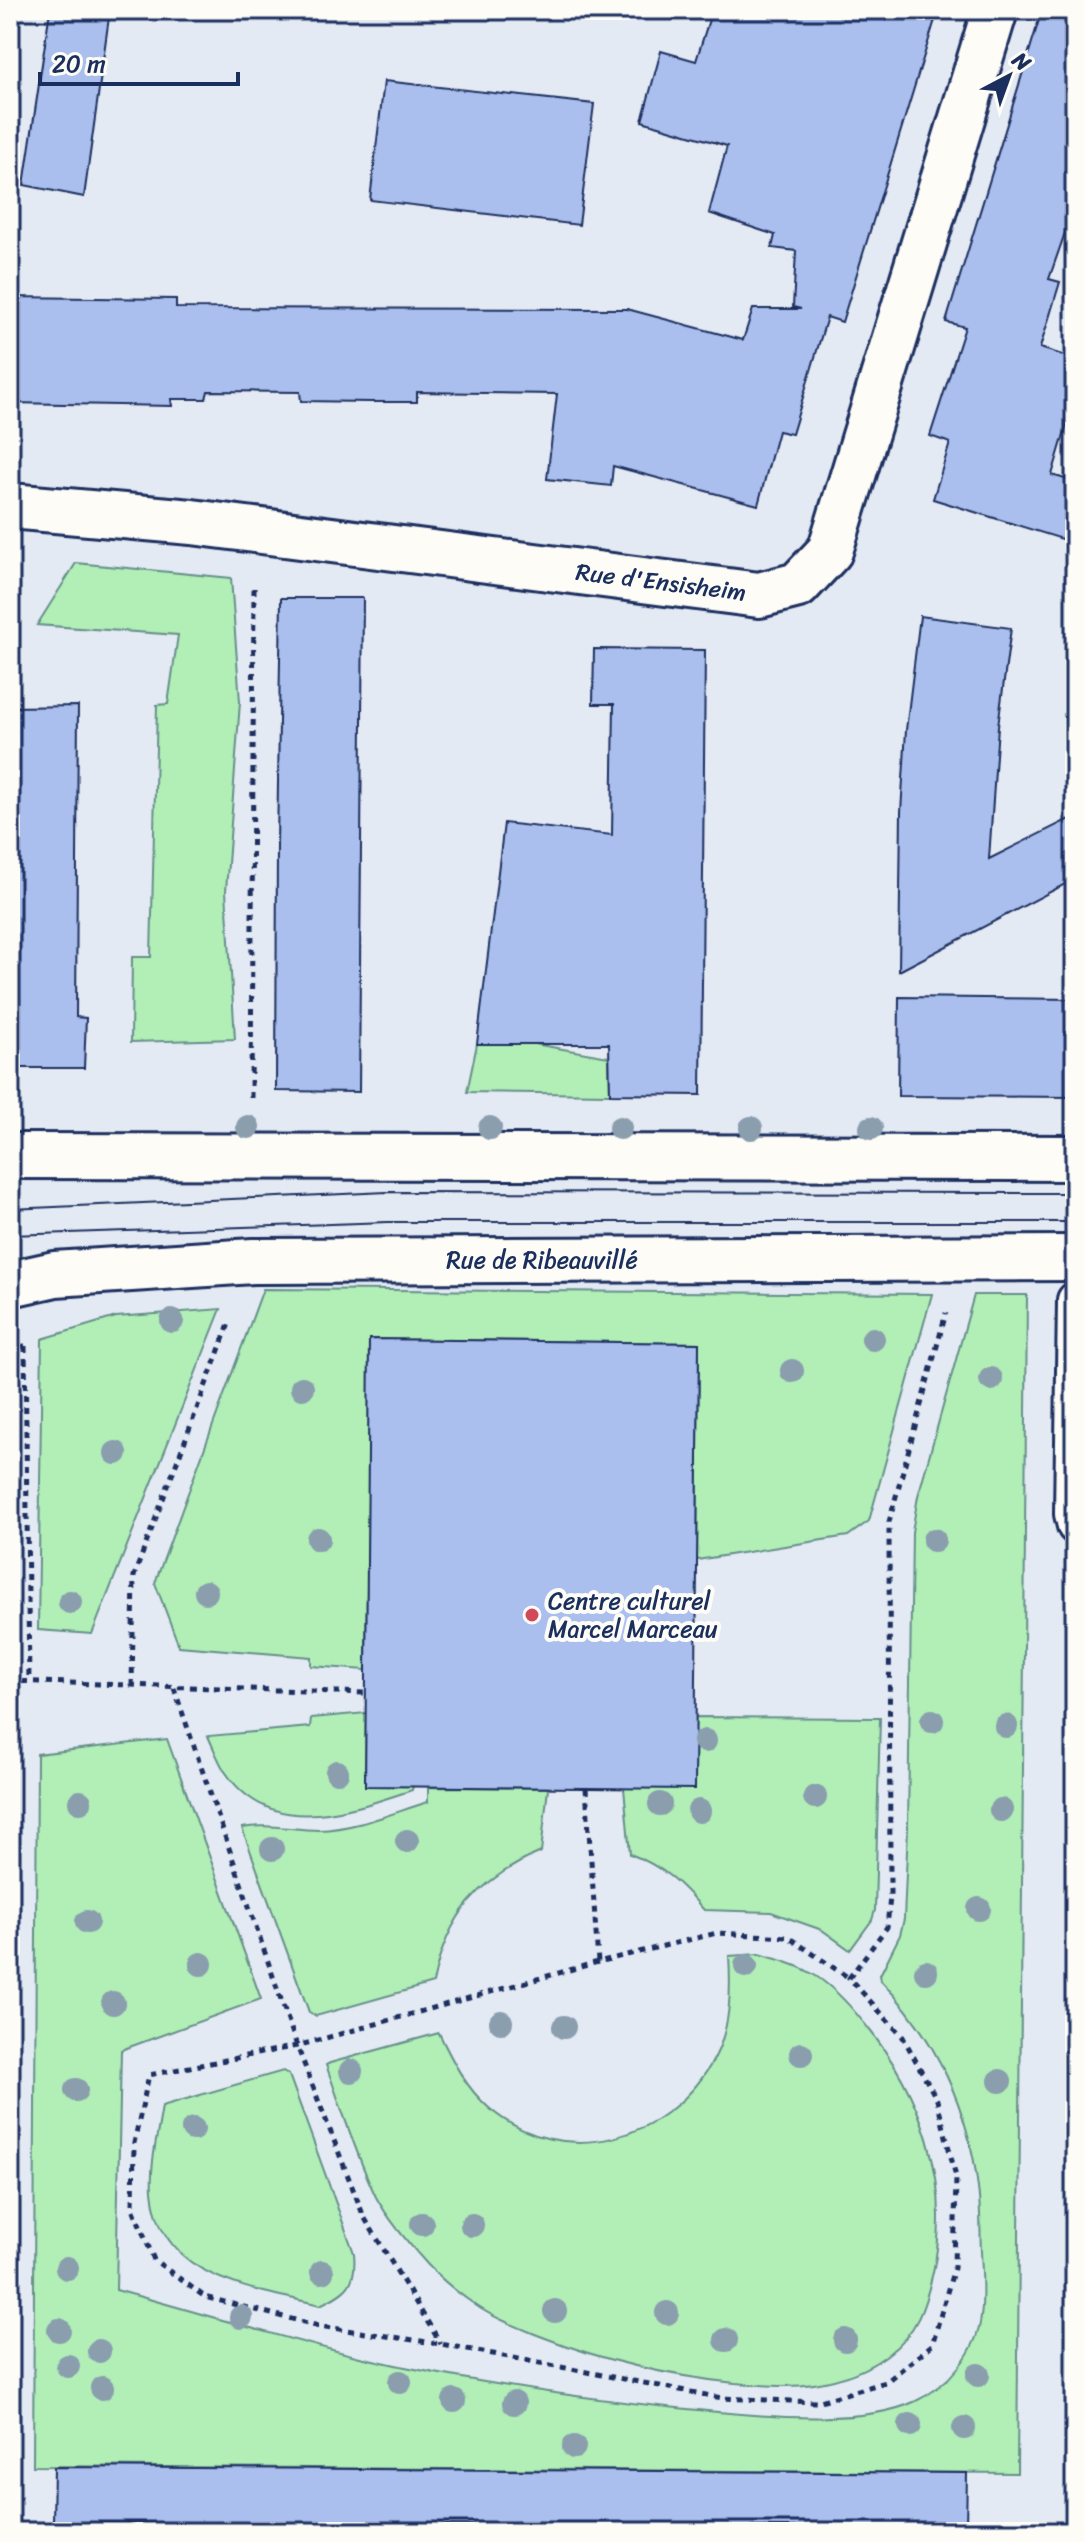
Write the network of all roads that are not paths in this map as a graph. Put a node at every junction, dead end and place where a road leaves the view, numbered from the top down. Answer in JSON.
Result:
{"nodes":[{"id":1,"x":995,"y":10,"type":"edge"},
{"id":2,"x":10,"y":506,"type":"edge"},
{"id":3,"x":10,"y":1156,"type":"edge"},
{"id":4,"x":1075,"y":1158,"type":"edge"},
{"id":5,"x":1075,"y":1258,"type":"edge"},
{"id":6,"x":10,"y":1284,"type":"edge"},
{"id":7,"x":1075,"y":1300,"type":"edge"},
{"id":8,"x":1075,"y":1526,"type":"edge"}],
"edges":[{"from":1,"to":2,"type":"street","name":"Rue d'Ensisheim"},
{"from":3,"to":4,"type":"street"},
{"from":5,"to":6,"type":"street","name":"Rue de Ribeauvillé"},
{"from":7,"to":8,"type":"lane"}]}
